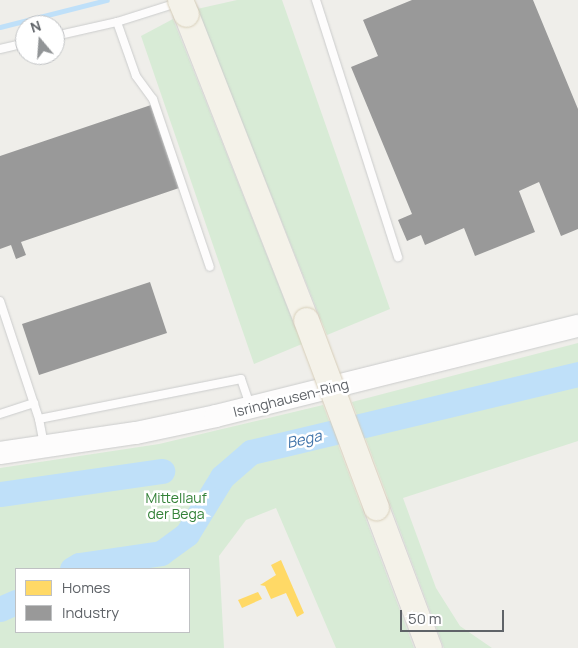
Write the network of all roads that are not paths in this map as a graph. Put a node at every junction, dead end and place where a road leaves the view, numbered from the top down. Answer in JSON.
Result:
{"nodes":[{"id":1,"x":316,"y":0,"type":"edge"},
{"id":2,"x":184,"y":4,"type":"edge"},
{"id":3,"x":117,"y":22,"type":"junction"},
{"id":4,"x":65,"y":34,"type":"edge"},
{"id":5,"x":15,"y":45,"type":"edge"},
{"id":6,"x":0,"y":49,"type":"edge"},
{"id":7,"x":398,"y":257,"type":"dead end"},
{"id":8,"x":210,"y":267,"type":"dead end"},
{"id":9,"x":0,"y":301,"type":"edge"},
{"id":10,"x":578,"y":326,"type":"edge"},
{"id":11,"x":34,"y":403,"type":"junction"},
{"id":12,"x":251,"y":408,"type":"junction"},
{"id":13,"x":0,"y":414,"type":"edge"},
{"id":14,"x":39,"y":419,"type":"junction"},
{"id":15,"x":44,"y":447,"type":"junction"},
{"id":16,"x":0,"y":453,"type":"edge"},
{"id":17,"x":426,"y":642,"type":"edge"}],
"edges":[{"from":1,"to":7,"type":"lane"},
{"from":2,"to":3,"type":"lane"},
{"from":2,"to":17,"type":"main road","bridge":true},
{"from":3,"to":4,"type":"lane"},
{"from":3,"to":8,"type":"lane"},
{"from":5,"to":6,"type":"lane"},
{"from":9,"to":11,"type":"lane"},
{"from":10,"to":12,"type":"street","name":"Isringhausen-Ring"},
{"from":11,"to":13,"type":"lane"},
{"from":11,"to":14,"type":"lane"},
{"from":12,"to":14,"type":"lane"},
{"from":12,"to":15,"type":"street","name":"Isringhausen-Ring"},
{"from":14,"to":15,"type":"lane"},
{"from":15,"to":16,"type":"street","name":"Isringhausen-Ring"}]}
